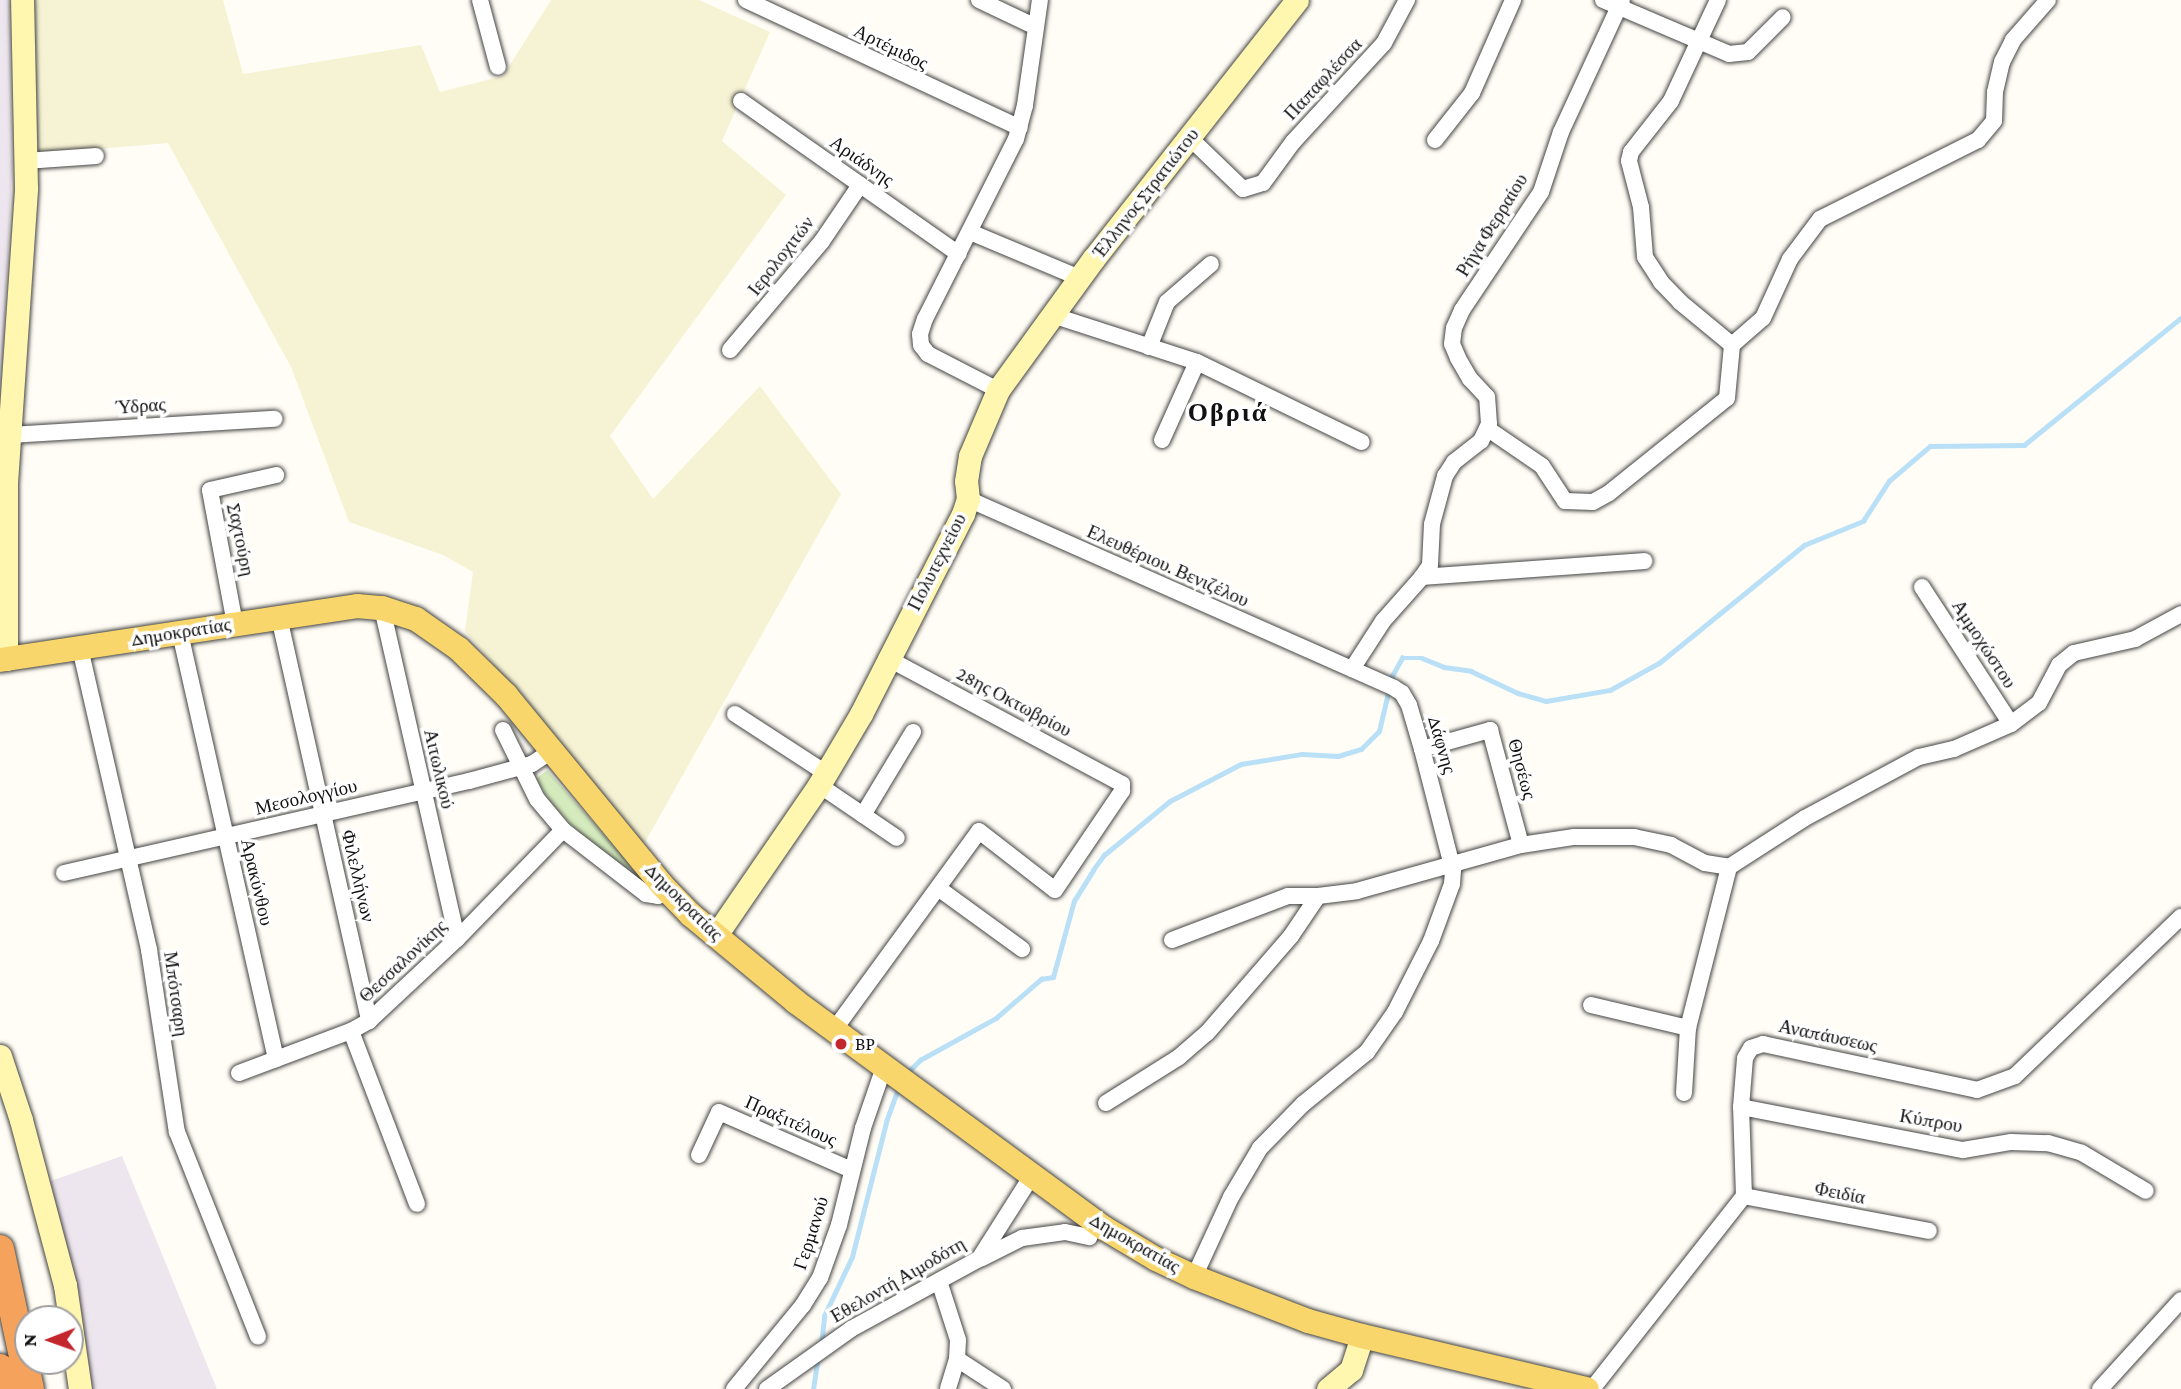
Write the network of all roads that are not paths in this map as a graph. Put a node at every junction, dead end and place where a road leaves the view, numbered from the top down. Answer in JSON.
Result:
{"nodes":[{"id":1,"x":22,"y":0,"type":"edge"},
{"id":2,"x":480,"y":0,"type":"edge"},
{"id":3,"x":746,"y":0,"type":"edge"},
{"id":4,"x":979,"y":0,"type":"edge"},
{"id":5,"x":1040,"y":0,"type":"edge"},
{"id":6,"x":1297,"y":0,"type":"edge"},
{"id":7,"x":1406,"y":0,"type":"edge"},
{"id":8,"x":1717,"y":0,"type":"edge"},
{"id":9,"x":2048,"y":0,"type":"edge"},
{"id":10,"x":1510,"y":1,"type":"edge"},
{"id":11,"x":1615,"y":2,"type":"edge"},
{"id":12,"x":1783,"y":17,"type":"dead end"},
{"id":13,"x":1037,"y":27,"type":"junction"},
{"id":14,"x":1699,"y":41,"type":"junction"},
{"id":15,"x":498,"y":67,"type":"dead end"},
{"id":16,"x":741,"y":102,"type":"dead end"},
{"id":17,"x":1020,"y":128,"type":"junction"},
{"id":18,"x":1191,"y":139,"type":"junction"},
{"id":19,"x":1435,"y":140,"type":"dead end"},
{"id":20,"x":96,"y":156,"type":"dead end"},
{"id":21,"x":26,"y":161,"type":"junction"},
{"id":22,"x":860,"y":184,"type":"junction"},
{"id":23,"x":971,"y":232,"type":"junction"},
{"id":24,"x":959,"y":254,"type":"junction"},
{"id":25,"x":1211,"y":264,"type":"dead end"},
{"id":26,"x":1080,"y":278,"type":"junction"},
{"id":27,"x":1052,"y":314,"type":"junction"},
{"id":28,"x":1732,"y":345,"type":"junction"},
{"id":29,"x":1149,"y":347,"type":"junction"},
{"id":30,"x":730,"y":350,"type":"dead end"},
{"id":31,"x":1196,"y":362,"type":"junction"},
{"id":32,"x":998,"y":390,"type":"junction"},
{"id":33,"x":275,"y":419,"type":"dead end"},
{"id":34,"x":1488,"y":429,"type":"junction"},
{"id":35,"x":10,"y":435,"type":"junction"},
{"id":36,"x":1162,"y":440,"type":"dead end"},
{"id":37,"x":1362,"y":442,"type":"dead end"},
{"id":38,"x":276,"y":475,"type":"dead end"},
{"id":39,"x":968,"y":499,"type":"junction"},
{"id":40,"x":1644,"y":561,"type":"dead end"},
{"id":41,"x":1422,"y":577,"type":"junction"},
{"id":42,"x":1922,"y":587,"type":"dead end"},
{"id":43,"x":382,"y":608,"type":"junction"},
{"id":44,"x":2181,"y":614,"type":"edge"},
{"id":45,"x":279,"y":617,"type":"junction"},
{"id":46,"x":235,"y":624,"type":"junction"},
{"id":47,"x":180,"y":633,"type":"junction"},
{"id":48,"x":80,"y":648,"type":"junction"},
{"id":49,"x":887,"y":658,"type":"junction"},
{"id":50,"x":3,"y":659,"type":"edge"},
{"id":51,"x":1352,"y":669,"type":"junction"},
{"id":52,"x":735,"y":714,"type":"dead end"},
{"id":53,"x":2011,"y":724,"type":"junction"},
{"id":54,"x":503,"y":730,"type":"dead end"},
{"id":55,"x":913,"y":732,"type":"dead end"},
{"id":56,"x":1422,"y":749,"type":"junction"},
{"id":57,"x":553,"y":750,"type":"junction"},
{"id":58,"x":520,"y":767,"type":"junction"},
{"id":59,"x":823,"y":779,"type":"junction"},
{"id":60,"x":422,"y":792,"type":"junction"},
{"id":61,"x":323,"y":815,"type":"junction"},
{"id":62,"x":863,"y":815,"type":"junction"},
{"id":63,"x":563,"y":830,"type":"junction"},
{"id":64,"x":225,"y":837,"type":"junction"},
{"id":65,"x":897,"y":838,"type":"dead end"},
{"id":66,"x":1521,"y":845,"type":"junction"},
{"id":67,"x":128,"y":859,"type":"junction"},
{"id":68,"x":1452,"y":864,"type":"junction"},
{"id":69,"x":1729,"y":867,"type":"junction"},
{"id":70,"x":64,"y":873,"type":"dead end"},
{"id":71,"x":938,"y":888,"type":"junction"},
{"id":72,"x":669,"y":892,"type":"junction"},
{"id":73,"x":1318,"y":896,"type":"junction"},
{"id":74,"x":2181,"y":917,"type":"edge"},
{"id":75,"x":716,"y":935,"type":"junction"},
{"id":76,"x":457,"y":939,"type":"junction"},
{"id":77,"x":1172,"y":940,"type":"dead end"},
{"id":78,"x":1023,"y":949,"type":"dead end"},
{"id":79,"x":1591,"y":1004,"type":"dead end"},
{"id":80,"x":369,"y":1021,"type":"junction"},
{"id":81,"x":1688,"y":1028,"type":"junction"},
{"id":82,"x":834,"y":1030,"type":"junction"},
{"id":83,"x":351,"y":1031,"type":"junction"},
{"id":84,"x":0,"y":1056,"type":"edge"},
{"id":85,"x":275,"y":1059,"type":"junction"},
{"id":86,"x":239,"y":1073,"type":"dead end"},
{"id":87,"x":896,"y":1076,"type":"junction"},
{"id":88,"x":1684,"y":1093,"type":"dead end"},
{"id":89,"x":1106,"y":1103,"type":"dead end"},
{"id":90,"x":1741,"y":1107,"type":"junction"},
{"id":91,"x":699,"y":1155,"type":"dead end"},
{"id":92,"x":852,"y":1170,"type":"junction"},
{"id":93,"x":1031,"y":1177,"type":"junction"},
{"id":94,"x":2146,"y":1191,"type":"dead end"},
{"id":95,"x":1744,"y":1196,"type":"junction"},
{"id":96,"x":417,"y":1204,"type":"dead end"},
{"id":97,"x":1929,"y":1231,"type":"dead end"},
{"id":98,"x":1089,"y":1237,"type":"dead end"},
{"id":99,"x":0,"y":1249,"type":"edge"},
{"id":100,"x":979,"y":1259,"type":"junction"},
{"id":101,"x":1194,"y":1277,"type":"junction"},
{"id":102,"x":939,"y":1281,"type":"junction"},
{"id":103,"x":2181,"y":1300,"type":"edge"},
{"id":104,"x":258,"y":1336,"type":"dead end"},
{"id":105,"x":1362,"y":1336,"type":"junction"},
{"id":106,"x":957,"y":1359,"type":"junction"},
{"id":107,"x":0,"y":1368,"type":"edge"},
{"id":108,"x":4,"y":1389,"type":"edge"},
{"id":109,"x":30,"y":1389,"type":"edge"},
{"id":110,"x":80,"y":1389,"type":"edge"},
{"id":111,"x":734,"y":1389,"type":"edge"},
{"id":112,"x":767,"y":1389,"type":"edge"},
{"id":113,"x":948,"y":1389,"type":"edge"},
{"id":114,"x":1003,"y":1389,"type":"edge"},
{"id":115,"x":1328,"y":1389,"type":"edge"},
{"id":116,"x":1587,"y":1389,"type":"edge"},
{"id":117,"x":1592,"y":1389,"type":"edge"},
{"id":118,"x":2099,"y":1389,"type":"edge"}],
"edges":[{"from":1,"to":21,"type":"street"},
{"from":2,"to":15,"type":"street"},
{"from":3,"to":17,"type":"street","name":"Αρτέμιδος"},
{"from":4,"to":13,"type":"street"},
{"from":5,"to":13,"type":"street"},
{"from":6,"to":18,"type":"street","name":"Έλληνος Στρατιώτου"},
{"from":7,"to":18,"type":"street","name":"Παπαφλέσσα"},
{"from":8,"to":14,"type":"street"},
{"from":9,"to":28,"type":"street"},
{"from":10,"to":19,"type":"street"},
{"from":11,"to":14,"type":"street"},
{"from":11,"to":34,"type":"street","name":"Ρήγα Φερραίου"},
{"from":12,"to":14,"type":"street"},
{"from":13,"to":17,"type":"street"},
{"from":14,"to":28,"type":"street"},
{"from":16,"to":22,"type":"street","name":"Αριάδνης"},
{"from":17,"to":23,"type":"street"},
{"from":18,"to":26,"type":"street","name":"Έλληνος Στρατιώτου"},
{"from":20,"to":21,"type":"street"},
{"from":21,"to":35,"type":"street"},
{"from":22,"to":24,"type":"street","name":"Αριάδνης"},
{"from":22,"to":30,"type":"street","name":"Ιερολοχιτών"},
{"from":23,"to":24,"type":"street"},
{"from":23,"to":26,"type":"street"},
{"from":24,"to":32,"type":"street"},
{"from":25,"to":29,"type":"street"},
{"from":26,"to":27,"type":"street","name":"Έλληνος Στρατιώτου"},
{"from":27,"to":29,"type":"street"},
{"from":27,"to":32,"type":"street","name":"Έλληνος Στρατιώτου"},
{"from":28,"to":34,"type":"street"},
{"from":29,"to":31,"type":"street"},
{"from":31,"to":36,"type":"street"},
{"from":31,"to":37,"type":"street"},
{"from":32,"to":39,"type":"street","name":"Πολυτεχνείου"},
{"from":33,"to":35,"type":"street","name":"Ύδρας"},
{"from":34,"to":41,"type":"street"},
{"from":35,"to":50,"type":"street"},
{"from":38,"to":46,"type":"street","name":"Σαχτούρη"},
{"from":39,"to":49,"type":"street","name":"Πολυτεχνείου"},
{"from":39,"to":51,"type":"street","name":"Ελευθέριου. Βενιζέλου"},
{"from":40,"to":41,"type":"street"},
{"from":41,"to":51,"type":"street"},
{"from":42,"to":53,"type":"street","name":"Αμμοχώστου"},
{"from":43,"to":45,"type":"main road","name":"Δημοκρατίας"},
{"from":43,"to":57,"type":"main road","name":"Δημοκρατίας"},
{"from":43,"to":60,"type":"street","name":"Αιτωλικού"},
{"from":44,"to":53,"type":"street"},
{"from":45,"to":46,"type":"main road","name":"Δημοκρατίας"},
{"from":45,"to":61,"type":"street","name":"Φιλελλήνων"},
{"from":46,"to":47,"type":"main road","name":"Δημοκρατίας"},
{"from":47,"to":48,"type":"main road","name":"Δημοκρατίας"},
{"from":47,"to":64,"type":"street","name":"Αρακύνθου"},
{"from":48,"to":50,"type":"main road","name":"Δημοκρατίας"},
{"from":48,"to":67,"type":"street","name":"Μπότσαρη"},
{"from":49,"to":59,"type":"street","name":"Πολυτεχνείου"},
{"from":49,"to":71,"type":"street","name":"28ης Οκτωβρίου"},
{"from":51,"to":56,"type":"street","name":"Δάφνης"},
{"from":52,"to":59,"type":"street"},
{"from":53,"to":69,"type":"street"},
{"from":54,"to":58,"type":"street"},
{"from":55,"to":62,"type":"street"},
{"from":56,"to":66,"type":"street","name":"Θησέως"},
{"from":56,"to":68,"type":"street","name":"Δάφνης"},
{"from":57,"to":58,"type":"street","name":"Μεσολογγίου"},
{"from":57,"to":72,"type":"main road","name":"Δημοκρατίας"},
{"from":58,"to":60,"type":"street","name":"Μεσολογγίου"},
{"from":58,"to":63,"type":"street"},
{"from":59,"to":62,"type":"street"},
{"from":59,"to":75,"type":"street","name":"Πολυτεχνείου"},
{"from":60,"to":61,"type":"street","name":"Μεσολογγίου"},
{"from":60,"to":76,"type":"street","name":"Αιτωλικού"},
{"from":61,"to":64,"type":"street","name":"Μεσολογγίου"},
{"from":61,"to":80,"type":"street","name":"Φιλελλήνων"},
{"from":62,"to":65,"type":"street"},
{"from":63,"to":72,"type":"street"},
{"from":63,"to":76,"type":"street","name":"Θεσσαλονίκης"},
{"from":64,"to":67,"type":"street","name":"Μεσολογγίου"},
{"from":64,"to":85,"type":"street","name":"Αρακύνθου"},
{"from":66,"to":68,"type":"street"},
{"from":66,"to":69,"type":"street"},
{"from":67,"to":70,"type":"street","name":"Μεσολογγίου"},
{"from":67,"to":104,"type":"street","name":"Μπότσαρη"},
{"from":68,"to":73,"type":"street"},
{"from":68,"to":101,"type":"street"},
{"from":69,"to":81,"type":"street"},
{"from":71,"to":78,"type":"street"},
{"from":71,"to":82,"type":"street"},
{"from":72,"to":75,"type":"main road","name":"Δημοκρατίας"},
{"from":73,"to":77,"type":"street"},
{"from":73,"to":89,"type":"street"},
{"from":74,"to":90,"type":"street","name":"Αναπάυσεως"},
{"from":75,"to":82,"type":"main road","name":"Δημοκρατίας"},
{"from":76,"to":80,"type":"street","name":"Θεσσαλονίκης"},
{"from":79,"to":81,"type":"street"},
{"from":80,"to":83,"type":"street","name":"Θεσσαλονίκης"},
{"from":81,"to":88,"type":"street"},
{"from":82,"to":87,"type":"main road","name":"Δημοκρατίας"},
{"from":83,"to":85,"type":"street","name":"Θεσσαλονίκης"},
{"from":83,"to":96,"type":"street"},
{"from":84,"to":110,"type":"street"},
{"from":85,"to":86,"type":"street","name":"Θεσσαλονίκης"},
{"from":87,"to":92,"type":"street","name":"Γερμανού"},
{"from":87,"to":93,"type":"main road","name":"Δημοκρατίας"},
{"from":90,"to":94,"type":"street","name":"Κύπρου"},
{"from":90,"to":95,"type":"street","name":"Αναπάυσεως"},
{"from":91,"to":92,"type":"street","name":"Πραξιτέλους"},
{"from":92,"to":111,"type":"street","name":"Γερμανού"},
{"from":93,"to":100,"type":"street","name":"Εθελοντή Αιμοδότη"},
{"from":93,"to":101,"type":"main road","name":"Δημοκρατίας"},
{"from":95,"to":97,"type":"street","name":"Φειδία"},
{"from":95,"to":117,"type":"street"},
{"from":98,"to":100,"type":"street"},
{"from":99,"to":109,"type":"highway"},
{"from":100,"to":102,"type":"street","name":"Εθελοντή Αιμοδότη"},
{"from":101,"to":105,"type":"main road","name":"Δημοκρατίας"},
{"from":102,"to":106,"type":"street"},
{"from":102,"to":112,"type":"street","name":"Εθελοντή Αιμοδότη"},
{"from":103,"to":118,"type":"street"},
{"from":105,"to":115,"type":"street"},
{"from":105,"to":116,"type":"main road","name":"Δημοκρατίας"},
{"from":106,"to":113,"type":"street"},
{"from":106,"to":114,"type":"street"},
{"from":107,"to":108,"type":"highway"}]}
